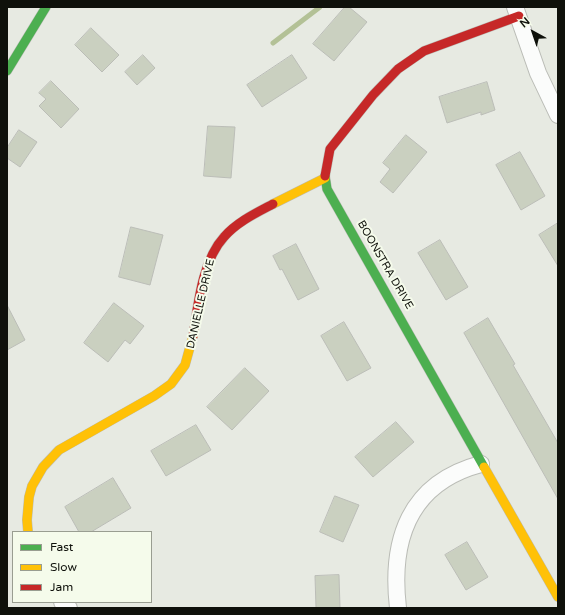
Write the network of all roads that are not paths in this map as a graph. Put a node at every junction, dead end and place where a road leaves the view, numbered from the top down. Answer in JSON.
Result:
{"nodes":[{"id":1,"x":46,"y":7,"type":"edge"},
{"id":2,"x":517,"y":12,"type":"edge"},
{"id":3,"x":7,"y":71,"type":"edge"},
{"id":4,"x":558,"y":115,"type":"edge"},
{"id":5,"x":325,"y":178,"type":"junction"},
{"id":6,"x":481,"y":464,"type":"junction"},
{"id":7,"x":28,"y":531,"type":"edge"},
{"id":8,"x":558,"y":596,"type":"edge"},
{"id":9,"x":398,"y":608,"type":"edge"}],
"edges":[{"from":1,"to":3,"type":"street"},
{"from":2,"to":4,"type":"street"},
{"from":2,"to":5,"type":"street","name":"BOONSTRA DRIVE"},
{"from":5,"to":6,"type":"street","name":"BOONSTRA DRIVE"},
{"from":5,"to":7,"type":"street","name":"DANIELLE DRIVE"},
{"from":6,"to":8,"type":"street","name":"BOONSTRA DRIVE"},
{"from":6,"to":9,"type":"street"}]}
